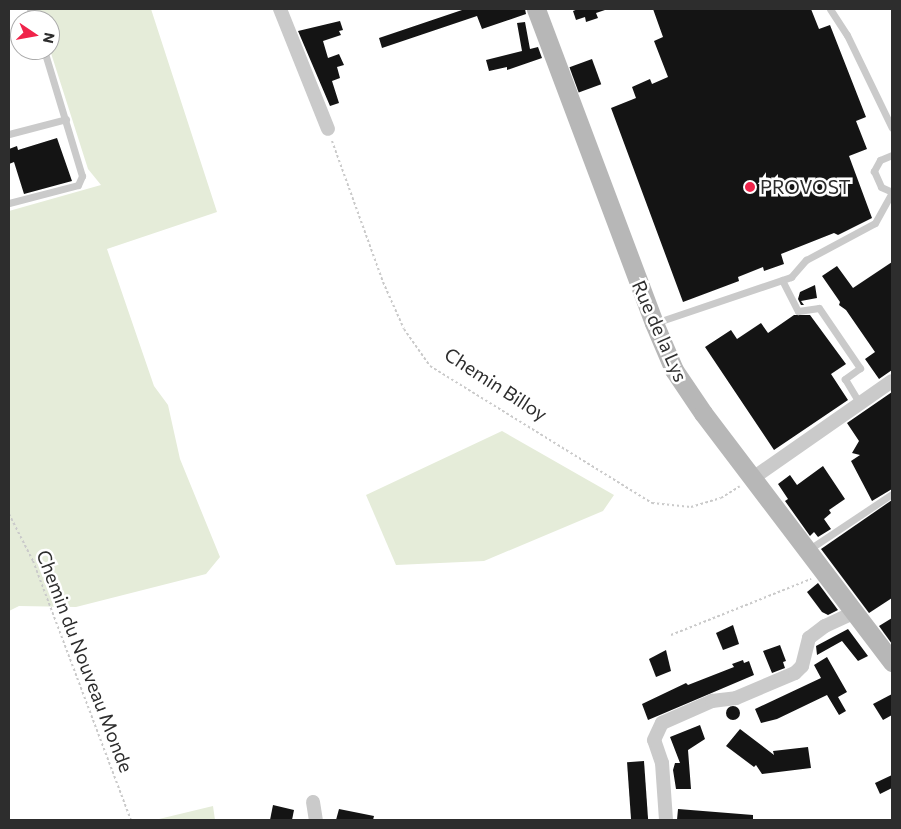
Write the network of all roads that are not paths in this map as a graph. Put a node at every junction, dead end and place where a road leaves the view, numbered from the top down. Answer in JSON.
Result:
{"nodes":[{"id":1,"x":280,"y":9,"type":"edge"},
{"id":2,"x":536,"y":9,"type":"edge"},
{"id":3,"x":830,"y":9,"type":"edge"},
{"id":4,"x":47,"y":60,"type":"edge"},
{"id":5,"x":66,"y":119,"type":"junction"},
{"id":6,"x":892,"y":128,"type":"edge"},
{"id":7,"x":328,"y":129,"type":"road end"},
{"id":8,"x":9,"y":134,"type":"edge"},
{"id":9,"x":892,"y":155,"type":"edge"},
{"id":10,"x":892,"y":192,"type":"edge"},
{"id":11,"x":9,"y":203,"type":"edge"},
{"id":12,"x":782,"y":280,"type":"junction"},
{"id":13,"x":654,"y":323,"type":"junction"},
{"id":14,"x":892,"y":381,"type":"edge"},
{"id":15,"x":860,"y":404,"type":"junction"},
{"id":16,"x":753,"y":478,"type":"junction"},
{"id":17,"x":892,"y":494,"type":"edge"},
{"id":18,"x":808,"y":550,"type":"junction"},
{"id":19,"x":855,"y":612,"type":"junction"},
{"id":20,"x":892,"y":662,"type":"edge"},
{"id":21,"x":313,"y":802,"type":"dead end"},
{"id":22,"x":316,"y":820,"type":"edge"},
{"id":23,"x":666,"y":820,"type":"edge"}],
"edges":[{"from":1,"to":7,"type":"street"},
{"from":2,"to":13,"type":"main road","name":"Rue de la Lys"},
{"from":3,"to":6,"type":"lane"},
{"from":4,"to":5,"type":"lane"},
{"from":5,"to":8,"type":"lane"},
{"from":5,"to":11,"type":"lane"},
{"from":9,"to":10,"type":"lane"},
{"from":10,"to":12,"type":"lane"},
{"from":12,"to":13,"type":"lane"},
{"from":12,"to":15,"type":"lane"},
{"from":13,"to":16,"type":"main road","name":"Rue de la Lys"},
{"from":14,"to":15,"type":"street"},
{"from":15,"to":16,"type":"street"},
{"from":16,"to":18,"type":"main road","name":"Rue de la Lys"},
{"from":17,"to":18,"type":"lane"},
{"from":18,"to":19,"type":"main road","name":"Rue de la Lys"},
{"from":19,"to":20,"type":"main road","name":"Rue de la Lys"},
{"from":19,"to":23,"type":"street"},
{"from":21,"to":22,"type":"street"}]}
